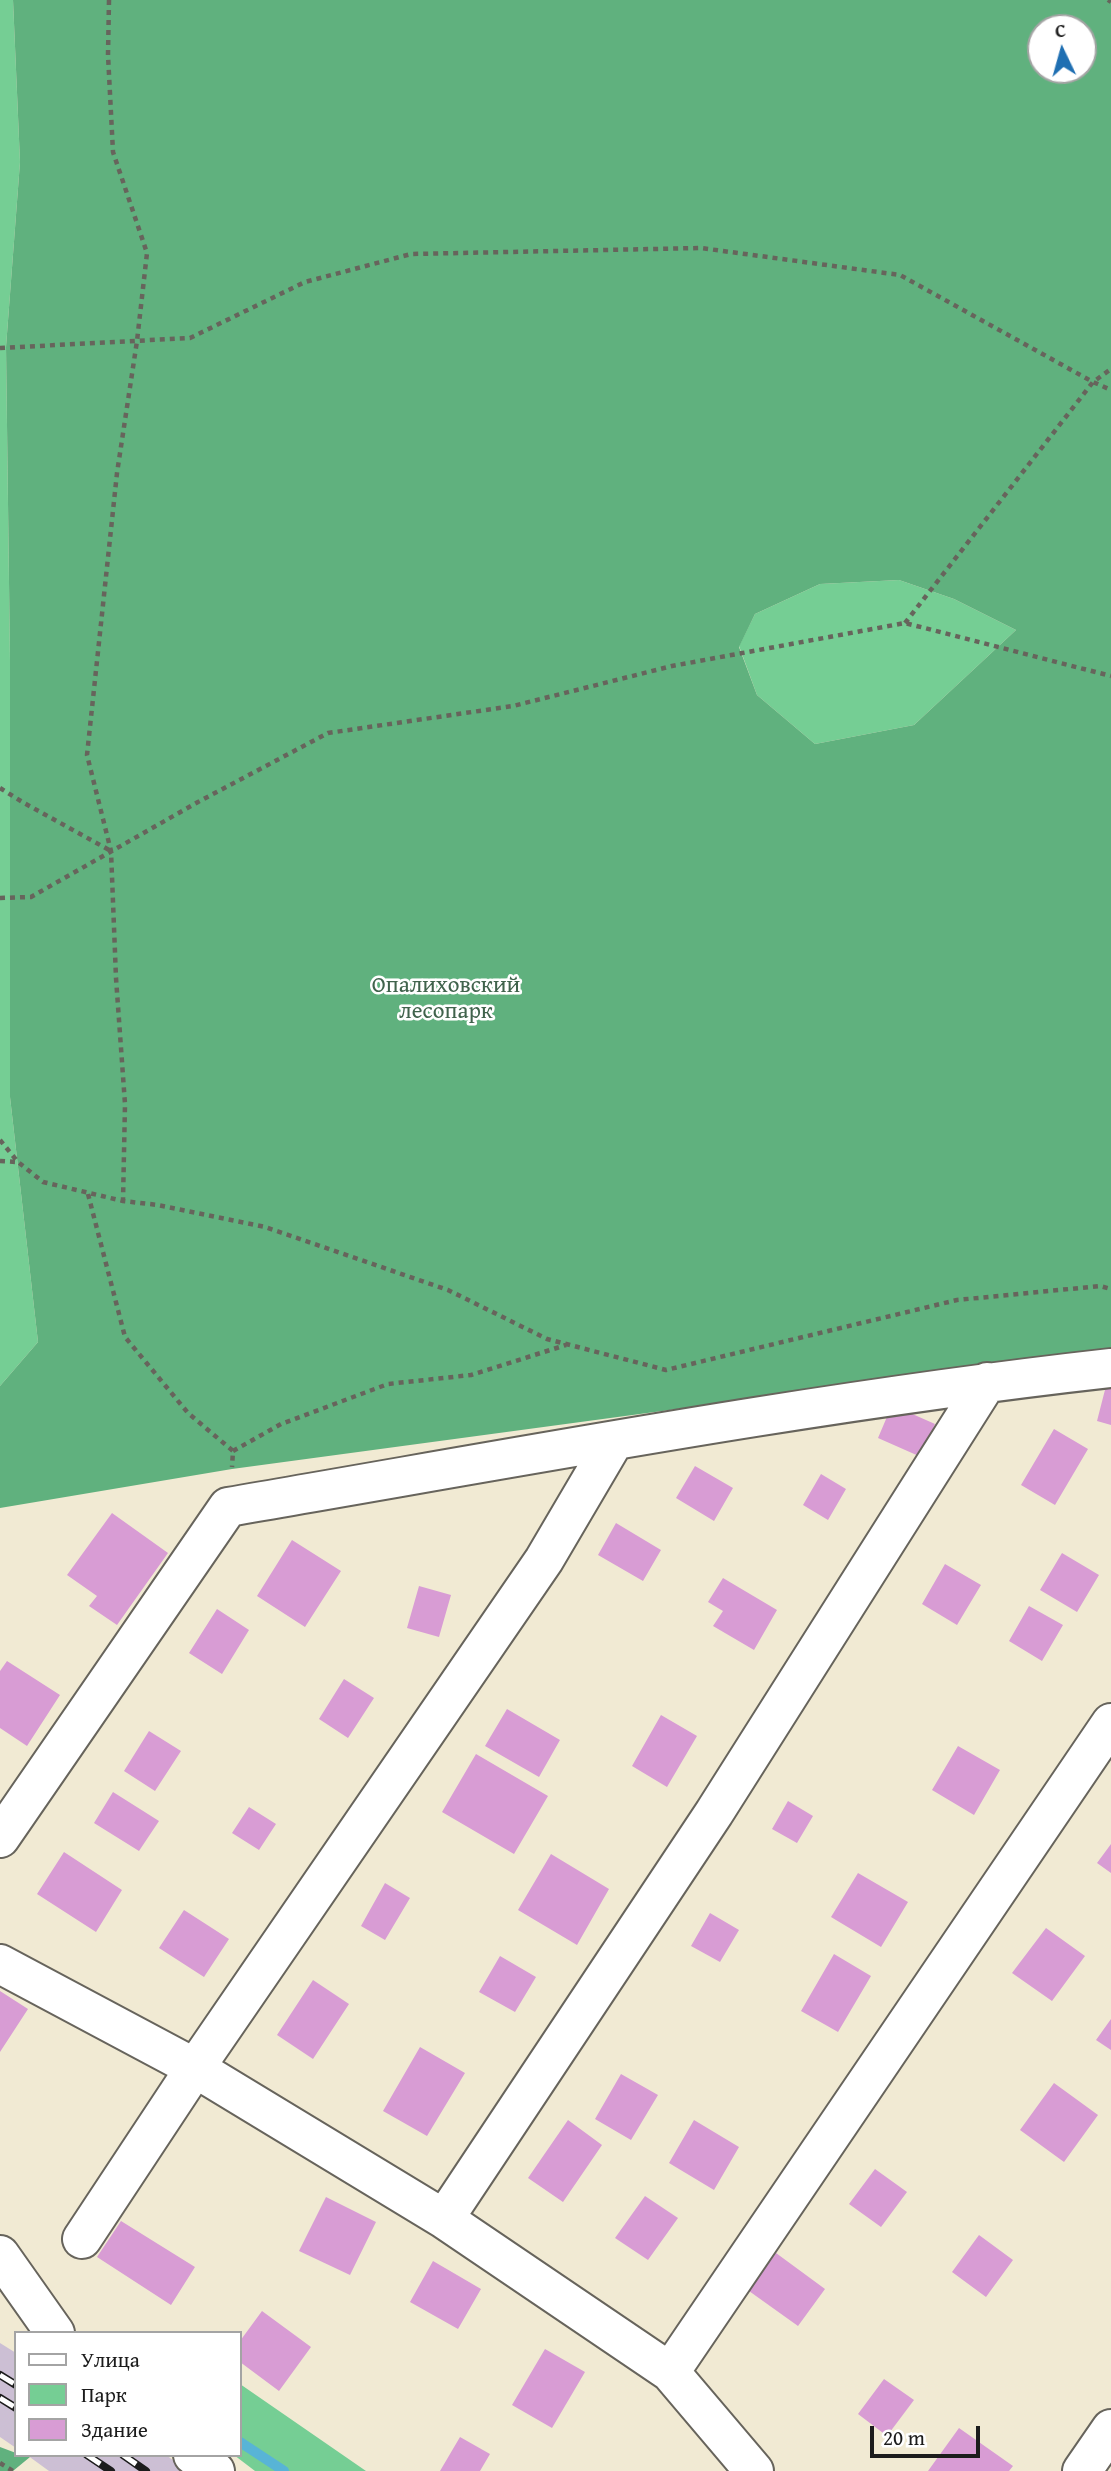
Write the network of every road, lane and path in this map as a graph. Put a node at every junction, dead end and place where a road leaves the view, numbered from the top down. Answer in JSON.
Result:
{"nodes":[{"id":1,"x":109,"y":0,"type":"edge"},
{"id":2,"x":137,"y":341,"type":"junction"},
{"id":3,"x":0,"y":348,"type":"edge"},
{"id":4,"x":1111,"y":369,"type":"edge"},
{"id":5,"x":1093,"y":382,"type":"junction"},
{"id":6,"x":1111,"y":390,"type":"edge"},
{"id":7,"x":905,"y":623,"type":"junction"},
{"id":8,"x":1111,"y":676,"type":"edge"},
{"id":9,"x":0,"y":788,"type":"edge"},
{"id":10,"x":111,"y":852,"type":"junction"},
{"id":11,"x":0,"y":898,"type":"edge"},
{"id":12,"x":0,"y":1140,"type":"edge"},
{"id":13,"x":0,"y":1161,"type":"edge"},
{"id":14,"x":18,"y":1162,"type":"junction"},
{"id":15,"x":88,"y":1194,"type":"junction"},
{"id":16,"x":123,"y":1201,"type":"junction"},
{"id":17,"x":1111,"y":1289,"type":"edge"},
{"id":18,"x":569,"y":1344,"type":"junction"},
{"id":19,"x":1111,"y":1368,"type":"edge"},
{"id":20,"x":987,"y":1382,"type":"junction"},
{"id":21,"x":614,"y":1441,"type":"junction"},
{"id":22,"x":233,"y":1451,"type":"junction"},
{"id":23,"x":228,"y":1507,"type":"junction"},
{"id":24,"x":1111,"y":1723,"type":"edge"},
{"id":25,"x":0,"y":1838,"type":"edge"},
{"id":26,"x":0,"y":1964,"type":"edge"},
{"id":27,"x":195,"y":2068,"type":"junction"},
{"id":28,"x":444,"y":2219,"type":"junction"},
{"id":29,"x":82,"y":2239,"type":"dead end"},
{"id":30,"x":0,"y":2255,"type":"edge"},
{"id":31,"x":54,"y":2331,"type":"edge"},
{"id":32,"x":670,"y":2372,"type":"junction"},
{"id":33,"x":1111,"y":2429,"type":"edge"},
{"id":34,"x":196,"y":2457,"type":"edge"},
{"id":35,"x":0,"y":2463,"type":"edge"},
{"id":36,"x":13,"y":2471,"type":"edge"},
{"id":37,"x":215,"y":2471,"type":"edge"},
{"id":38,"x":754,"y":2471,"type":"edge"},
{"id":39,"x":1082,"y":2471,"type":"edge"}],
"edges":[{"from":1,"to":2,"type":"path"},
{"from":2,"to":3,"type":"path"},
{"from":2,"to":5,"type":"path"},
{"from":2,"to":10,"type":"path"},
{"from":4,"to":5,"type":"path"},
{"from":5,"to":6,"type":"path"},
{"from":5,"to":7,"type":"path"},
{"from":7,"to":8,"type":"path"},
{"from":7,"to":10,"type":"path"},
{"from":9,"to":10,"type":"path"},
{"from":10,"to":11,"type":"path"},
{"from":10,"to":16,"type":"path"},
{"from":12,"to":14,"type":"path"},
{"from":13,"to":14,"type":"path"},
{"from":14,"to":15,"type":"path"},
{"from":15,"to":16,"type":"path"},
{"from":15,"to":22,"type":"path"},
{"from":16,"to":18,"type":"path"},
{"from":17,"to":18,"type":"path"},
{"from":18,"to":22,"type":"path"},
{"from":19,"to":20,"type":"street"},
{"from":20,"to":21,"type":"street"},
{"from":20,"to":28,"type":"street"},
{"from":21,"to":23,"type":"street"},
{"from":21,"to":27,"type":"street"},
{"from":22,"to":23,"type":"path"},
{"from":23,"to":25,"type":"street"},
{"from":24,"to":32,"type":"street"},
{"from":26,"to":27,"type":"street"},
{"from":27,"to":28,"type":"street"},
{"from":27,"to":29,"type":"street"},
{"from":28,"to":32,"type":"street"},
{"from":30,"to":31,"type":"street"},
{"from":32,"to":38,"type":"street"},
{"from":33,"to":39,"type":"street"},
{"from":34,"to":37,"type":"street"},
{"from":35,"to":36,"type":"path"}]}
